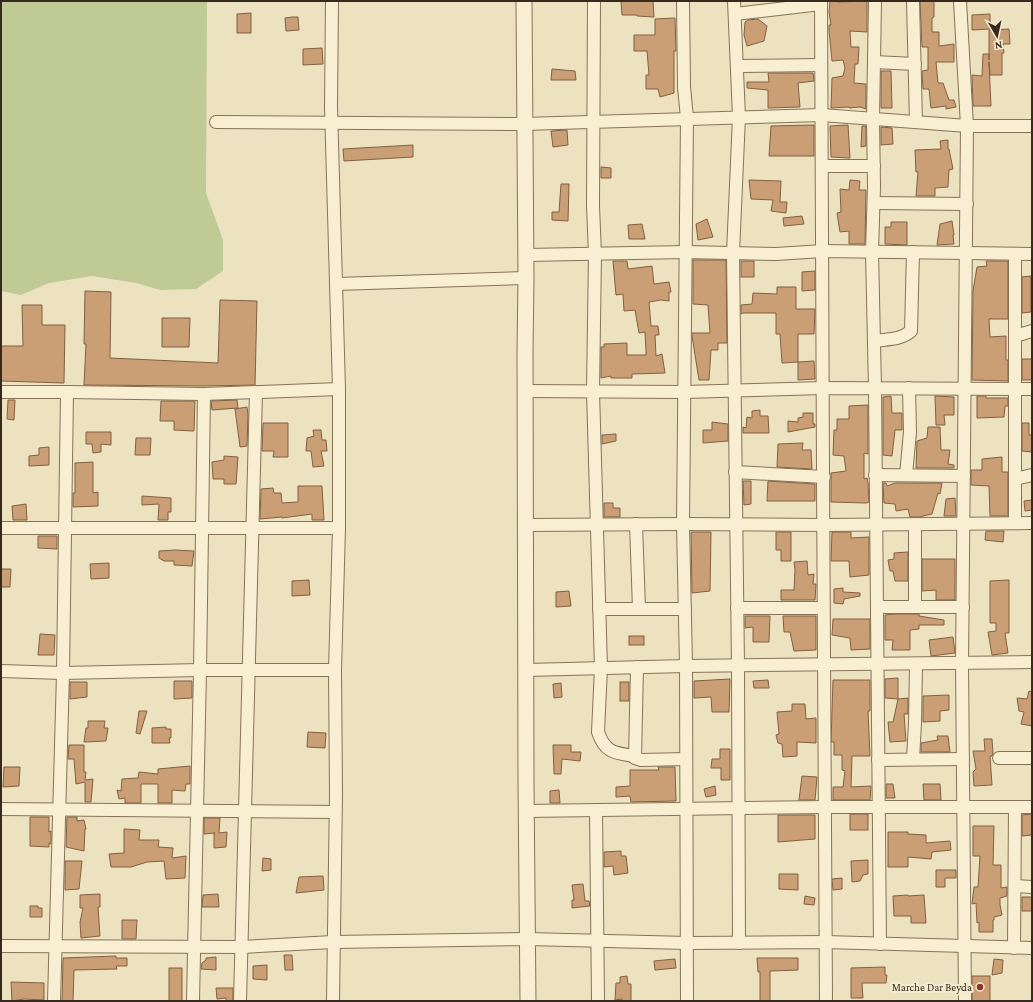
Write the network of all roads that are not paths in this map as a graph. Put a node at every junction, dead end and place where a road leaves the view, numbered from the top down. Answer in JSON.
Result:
{"nodes":[{"id":1,"x":332,"y":1,"type":"edge"},
{"id":2,"x":524,"y":1,"type":"edge"},
{"id":3,"x":594,"y":1,"type":"edge"},
{"id":4,"x":683,"y":1,"type":"edge"},
{"id":5,"x":734,"y":1,"type":"edge"},
{"id":6,"x":875,"y":1,"type":"edge"},
{"id":7,"x":913,"y":1,"type":"edge"},
{"id":8,"x":960,"y":1,"type":"edge"},
{"id":9,"x":821,"y":2,"type":"edge"},
{"id":10,"x":735,"y":14,"type":"junction"},
{"id":11,"x":874,"y":62,"type":"junction"},
{"id":12,"x":821,"y":64,"type":"junction"},
{"id":13,"x":915,"y":64,"type":"junction"},
{"id":14,"x":737,"y":66,"type":"junction"},
{"id":15,"x":822,"y":115,"type":"junction"},
{"id":16,"x":739,"y":117,"type":"junction"},
{"id":17,"x":687,"y":118,"type":"junction"},
{"id":18,"x":873,"y":119,"type":"junction"},
{"id":19,"x":216,"y":122,"type":"dead end"},
{"id":20,"x":331,"y":122,"type":"junction"},
{"id":21,"x":593,"y":122,"type":"junction"},
{"id":22,"x":916,"y":122,"type":"junction"},
{"id":23,"x":524,"y":124,"type":"junction"},
{"id":24,"x":967,"y":126,"type":"junction"},
{"id":25,"x":1032,"y":126,"type":"edge"},
{"id":26,"x":822,"y":166,"type":"junction"},
{"id":27,"x":874,"y":166,"type":"junction"},
{"id":28,"x":874,"y":203,"type":"junction"},
{"id":29,"x":967,"y":204,"type":"junction"},
{"id":30,"x":823,"y":251,"type":"junction"},
{"id":31,"x":686,"y":252,"type":"junction"},
{"id":32,"x":872,"y":252,"type":"junction"},
{"id":33,"x":914,"y":252,"type":"junction"},
{"id":34,"x":733,"y":253,"type":"junction"},
{"id":35,"x":966,"y":253,"type":"junction"},
{"id":36,"x":595,"y":254,"type":"junction"},
{"id":37,"x":1015,"y":254,"type":"junction"},
{"id":38,"x":1032,"y":254,"type":"edge"},
{"id":39,"x":526,"y":255,"type":"junction"},
{"id":40,"x":526,"y":278,"type":"junction"},
{"id":41,"x":336,"y":284,"type":"junction"},
{"id":42,"x":1032,"y":331,"type":"edge"},
{"id":43,"x":1015,"y":336,"type":"junction"},
{"id":44,"x":874,"y":340,"type":"junction"},
{"id":45,"x":824,"y":388,"type":"junction"},
{"id":46,"x":875,"y":388,"type":"junction"},
{"id":47,"x":909,"y":388,"type":"junction"},
{"id":48,"x":339,"y":389,"type":"junction"},
{"id":49,"x":965,"y":389,"type":"junction"},
{"id":50,"x":1015,"y":389,"type":"junction"},
{"id":51,"x":1032,"y":389,"type":"edge"},
{"id":52,"x":735,"y":390,"type":"junction"},
{"id":53,"x":525,"y":391,"type":"junction"},
{"id":54,"x":593,"y":391,"type":"junction"},
{"id":55,"x":1,"y":392,"type":"edge"},
{"id":56,"x":67,"y":392,"type":"junction"},
{"id":57,"x":256,"y":392,"type":"junction"},
{"id":58,"x":684,"y":392,"type":"junction"},
{"id":59,"x":204,"y":394,"type":"junction"},
{"id":60,"x":735,"y":472,"type":"junction"},
{"id":61,"x":875,"y":475,"type":"junction"},
{"id":62,"x":906,"y":475,"type":"junction"},
{"id":63,"x":1032,"y":475,"type":"edge"},
{"id":64,"x":964,"y":476,"type":"junction"},
{"id":65,"x":824,"y":477,"type":"junction"},
{"id":66,"x":1015,"y":479,"type":"junction"},
{"id":67,"x":964,"y":523,"type":"junction"},
{"id":68,"x":597,"y":524,"type":"junction"},
{"id":69,"x":636,"y":524,"type":"junction"},
{"id":70,"x":683,"y":524,"type":"junction"},
{"id":71,"x":735,"y":524,"type":"junction"},
{"id":72,"x":876,"y":524,"type":"junction"},
{"id":73,"x":915,"y":524,"type":"junction"},
{"id":74,"x":1015,"y":524,"type":"junction"},
{"id":75,"x":1032,"y":524,"type":"edge"},
{"id":76,"x":526,"y":525,"type":"junction"},
{"id":77,"x":824,"y":525,"type":"junction"},
{"id":78,"x":1,"y":528,"type":"edge"},
{"id":79,"x":65,"y":528,"type":"junction"},
{"id":80,"x":203,"y":528,"type":"junction"},
{"id":81,"x":252,"y":528,"type":"junction"},
{"id":82,"x":339,"y":528,"type":"junction"},
{"id":83,"x":877,"y":607,"type":"junction"},
{"id":84,"x":915,"y":607,"type":"junction"},
{"id":85,"x":963,"y":607,"type":"junction"},
{"id":86,"x":737,"y":608,"type":"junction"},
{"id":87,"x":824,"y":608,"type":"junction"},
{"id":88,"x":600,"y":609,"type":"junction"},
{"id":89,"x":639,"y":609,"type":"junction"},
{"id":90,"x":685,"y":609,"type":"junction"},
{"id":91,"x":1032,"y":662,"type":"edge"},
{"id":92,"x":878,"y":664,"type":"junction"},
{"id":93,"x":916,"y":664,"type":"junction"},
{"id":94,"x":962,"y":664,"type":"junction"},
{"id":95,"x":823,"y":665,"type":"junction"},
{"id":96,"x":686,"y":666,"type":"junction"},
{"id":97,"x":738,"y":666,"type":"junction"},
{"id":98,"x":601,"y":668,"type":"junction"},
{"id":99,"x":637,"y":668,"type":"junction"},
{"id":100,"x":200,"y":670,"type":"junction"},
{"id":101,"x":249,"y":670,"type":"junction"},
{"id":102,"x":335,"y":670,"type":"junction"},
{"id":103,"x":526,"y":670,"type":"junction"},
{"id":104,"x":1,"y":671,"type":"edge"},
{"id":105,"x":63,"y":673,"type":"junction"},
{"id":106,"x":634,"y":756,"type":"junction"},
{"id":107,"x":999,"y":758,"type":"dead end"},
{"id":108,"x":1032,"y":758,"type":"edge"},
{"id":109,"x":686,"y":759,"type":"junction"},
{"id":110,"x":913,"y":759,"type":"junction"},
{"id":111,"x":963,"y":759,"type":"junction"},
{"id":112,"x":878,"y":760,"type":"junction"},
{"id":113,"x":825,"y":807,"type":"junction"},
{"id":114,"x":878,"y":807,"type":"junction"},
{"id":115,"x":963,"y":807,"type":"junction"},
{"id":116,"x":1015,"y":807,"type":"junction"},
{"id":117,"x":1032,"y":807,"type":"edge"},
{"id":118,"x":738,"y":808,"type":"junction"},
{"id":119,"x":1,"y":809,"type":"edge"},
{"id":120,"x":686,"y":809,"type":"junction"},
{"id":121,"x":59,"y":810,"type":"junction"},
{"id":122,"x":596,"y":810,"type":"junction"},
{"id":123,"x":526,"y":811,"type":"junction"},
{"id":124,"x":196,"y":812,"type":"junction"},
{"id":125,"x":245,"y":812,"type":"junction"},
{"id":126,"x":335,"y":812,"type":"junction"},
{"id":127,"x":1015,"y":886,"type":"junction"},
{"id":128,"x":1032,"y":887,"type":"edge"},
{"id":129,"x":528,"y":939,"type":"junction"},
{"id":130,"x":597,"y":941,"type":"junction"},
{"id":131,"x":333,"y":942,"type":"junction"},
{"id":132,"x":739,"y":942,"type":"junction"},
{"id":133,"x":825,"y":942,"type":"junction"},
{"id":134,"x":687,"y":943,"type":"junction"},
{"id":135,"x":880,"y":944,"type":"junction"},
{"id":136,"x":1,"y":946,"type":"edge"},
{"id":137,"x":55,"y":946,"type":"junction"},
{"id":138,"x":242,"y":947,"type":"junction"},
{"id":139,"x":965,"y":947,"type":"junction"},
{"id":140,"x":194,"y":948,"type":"junction"},
{"id":141,"x":1014,"y":948,"type":"junction"},
{"id":142,"x":1032,"y":948,"type":"edge"},
{"id":143,"x":54,"y":1001,"type":"edge"},
{"id":144,"x":193,"y":1001,"type":"edge"},
{"id":145,"x":240,"y":1001,"type":"edge"},
{"id":146,"x":333,"y":1001,"type":"edge"},
{"id":147,"x":528,"y":1001,"type":"edge"},
{"id":148,"x":598,"y":1001,"type":"edge"},
{"id":149,"x":687,"y":1001,"type":"edge"},
{"id":150,"x":826,"y":1001,"type":"edge"},
{"id":151,"x":965,"y":1001,"type":"edge"}],
"edges":[{"from":1,"to":20,"type":"street"},
{"from":2,"to":23,"type":"street"},
{"from":3,"to":21,"type":"street"},
{"from":4,"to":17,"type":"street"},
{"from":5,"to":10,"type":"street"},
{"from":6,"to":11,"type":"street"},
{"from":7,"to":13,"type":"street"},
{"from":8,"to":24,"type":"street"},
{"from":9,"to":10,"type":"street"},
{"from":9,"to":12,"type":"street"},
{"from":10,"to":14,"type":"street"},
{"from":11,"to":13,"type":"street"},
{"from":11,"to":18,"type":"street"},
{"from":12,"to":14,"type":"street"},
{"from":12,"to":15,"type":"street"},
{"from":13,"to":22,"type":"street"},
{"from":14,"to":16,"type":"street"},
{"from":15,"to":16,"type":"street"},
{"from":15,"to":18,"type":"street"},
{"from":15,"to":26,"type":"street"},
{"from":16,"to":17,"type":"street"},
{"from":16,"to":34,"type":"street"},
{"from":17,"to":21,"type":"street"},
{"from":17,"to":31,"type":"street"},
{"from":18,"to":22,"type":"street"},
{"from":18,"to":27,"type":"street"},
{"from":19,"to":20,"type":"street"},
{"from":20,"to":23,"type":"street"},
{"from":20,"to":41,"type":"street"},
{"from":21,"to":23,"type":"street"},
{"from":21,"to":36,"type":"street"},
{"from":22,"to":24,"type":"street"},
{"from":23,"to":39,"type":"street"},
{"from":24,"to":25,"type":"street"},
{"from":24,"to":29,"type":"street"},
{"from":26,"to":27,"type":"street"},
{"from":26,"to":30,"type":"street"},
{"from":27,"to":28,"type":"street"},
{"from":28,"to":29,"type":"street"},
{"from":28,"to":32,"type":"street"},
{"from":29,"to":35,"type":"street"},
{"from":30,"to":32,"type":"street"},
{"from":30,"to":34,"type":"street"},
{"from":30,"to":45,"type":"street"},
{"from":31,"to":34,"type":"street"},
{"from":31,"to":36,"type":"street"},
{"from":31,"to":58,"type":"street"},
{"from":32,"to":33,"type":"street"},
{"from":32,"to":44,"type":"street"},
{"from":33,"to":35,"type":"street"},
{"from":33,"to":44,"type":"street"},
{"from":34,"to":52,"type":"street"},
{"from":35,"to":37,"type":"street"},
{"from":35,"to":49,"type":"street"},
{"from":36,"to":39,"type":"street"},
{"from":36,"to":54,"type":"street"},
{"from":37,"to":38,"type":"street"},
{"from":37,"to":43,"type":"street"},
{"from":39,"to":40,"type":"street"},
{"from":40,"to":41,"type":"street"},
{"from":40,"to":53,"type":"street"},
{"from":41,"to":48,"type":"street"},
{"from":42,"to":43,"type":"street"},
{"from":43,"to":50,"type":"street"},
{"from":44,"to":46,"type":"street"},
{"from":45,"to":46,"type":"street"},
{"from":45,"to":52,"type":"street"},
{"from":45,"to":65,"type":"street"},
{"from":46,"to":47,"type":"street"},
{"from":46,"to":61,"type":"street"},
{"from":47,"to":49,"type":"street"},
{"from":47,"to":62,"type":"street"},
{"from":48,"to":57,"type":"street"},
{"from":48,"to":82,"type":"street"},
{"from":49,"to":50,"type":"street"},
{"from":49,"to":64,"type":"street"},
{"from":50,"to":51,"type":"street"},
{"from":50,"to":66,"type":"street"},
{"from":52,"to":58,"type":"street"},
{"from":52,"to":60,"type":"street"},
{"from":53,"to":54,"type":"street"},
{"from":53,"to":76,"type":"street"},
{"from":54,"to":58,"type":"street"},
{"from":54,"to":68,"type":"street"},
{"from":55,"to":56,"type":"street"},
{"from":56,"to":59,"type":"street"},
{"from":56,"to":79,"type":"street"},
{"from":57,"to":59,"type":"street"},
{"from":57,"to":81,"type":"street"},
{"from":58,"to":70,"type":"street"},
{"from":59,"to":80,"type":"street"},
{"from":60,"to":65,"type":"street"},
{"from":60,"to":71,"type":"street"},
{"from":61,"to":62,"type":"street"},
{"from":61,"to":72,"type":"street"},
{"from":62,"to":64,"type":"street"},
{"from":63,"to":66,"type":"street"},
{"from":64,"to":67,"type":"street"},
{"from":65,"to":77,"type":"street"},
{"from":66,"to":74,"type":"street"},
{"from":67,"to":73,"type":"street"},
{"from":67,"to":74,"type":"street"},
{"from":67,"to":85,"type":"street"},
{"from":68,"to":69,"type":"street"},
{"from":68,"to":76,"type":"street"},
{"from":68,"to":88,"type":"street"},
{"from":69,"to":70,"type":"street"},
{"from":69,"to":89,"type":"street"},
{"from":70,"to":71,"type":"street"},
{"from":70,"to":90,"type":"street"},
{"from":71,"to":77,"type":"street"},
{"from":71,"to":86,"type":"street"},
{"from":72,"to":73,"type":"street"},
{"from":72,"to":77,"type":"street"},
{"from":72,"to":83,"type":"street"},
{"from":73,"to":84,"type":"street"},
{"from":74,"to":75,"type":"street"},
{"from":76,"to":103,"type":"street"},
{"from":77,"to":87,"type":"street"},
{"from":78,"to":79,"type":"street"},
{"from":79,"to":80,"type":"street"},
{"from":79,"to":105,"type":"street"},
{"from":80,"to":81,"type":"street"},
{"from":80,"to":100,"type":"street"},
{"from":81,"to":82,"type":"street"},
{"from":81,"to":101,"type":"street"},
{"from":82,"to":102,"type":"street"},
{"from":83,"to":84,"type":"street"},
{"from":83,"to":92,"type":"street"},
{"from":84,"to":85,"type":"street"},
{"from":85,"to":94,"type":"street"},
{"from":86,"to":87,"type":"street"},
{"from":86,"to":97,"type":"street"},
{"from":87,"to":95,"type":"street"},
{"from":88,"to":89,"type":"street"},
{"from":88,"to":98,"type":"street"},
{"from":89,"to":90,"type":"street"},
{"from":90,"to":96,"type":"street"},
{"from":91,"to":94,"type":"street"},
{"from":92,"to":93,"type":"street"},
{"from":92,"to":95,"type":"street"},
{"from":92,"to":112,"type":"street"},
{"from":93,"to":94,"type":"street"},
{"from":93,"to":110,"type":"street"},
{"from":94,"to":111,"type":"street"},
{"from":95,"to":97,"type":"street"},
{"from":95,"to":113,"type":"street"},
{"from":96,"to":97,"type":"street"},
{"from":96,"to":99,"type":"street"},
{"from":96,"to":109,"type":"street"},
{"from":97,"to":118,"type":"street"},
{"from":98,"to":99,"type":"street"},
{"from":98,"to":103,"type":"street"},
{"from":98,"to":106,"type":"street"},
{"from":99,"to":106,"type":"street"},
{"from":100,"to":101,"type":"street"},
{"from":100,"to":105,"type":"street"},
{"from":100,"to":124,"type":"street"},
{"from":101,"to":102,"type":"street"},
{"from":101,"to":125,"type":"street"},
{"from":102,"to":126,"type":"street"},
{"from":103,"to":123,"type":"street"},
{"from":104,"to":105,"type":"street"},
{"from":105,"to":121,"type":"street"},
{"from":106,"to":109,"type":"street"},
{"from":107,"to":108,"type":"street"},
{"from":109,"to":120,"type":"street"},
{"from":110,"to":111,"type":"street"},
{"from":110,"to":112,"type":"street"},
{"from":111,"to":115,"type":"street"},
{"from":112,"to":114,"type":"street"},
{"from":113,"to":114,"type":"street"},
{"from":113,"to":118,"type":"street"},
{"from":113,"to":133,"type":"street"},
{"from":114,"to":115,"type":"street"},
{"from":114,"to":135,"type":"street"},
{"from":115,"to":116,"type":"street"},
{"from":115,"to":139,"type":"street"},
{"from":116,"to":117,"type":"street"},
{"from":116,"to":127,"type":"street"},
{"from":118,"to":120,"type":"street"},
{"from":118,"to":132,"type":"street"},
{"from":119,"to":121,"type":"street"},
{"from":120,"to":122,"type":"street"},
{"from":120,"to":134,"type":"street"},
{"from":121,"to":124,"type":"street"},
{"from":121,"to":137,"type":"street"},
{"from":122,"to":123,"type":"street"},
{"from":122,"to":130,"type":"street"},
{"from":123,"to":129,"type":"street"},
{"from":124,"to":125,"type":"street"},
{"from":124,"to":140,"type":"street"},
{"from":125,"to":126,"type":"street"},
{"from":125,"to":138,"type":"street"},
{"from":126,"to":131,"type":"street"},
{"from":127,"to":128,"type":"street"},
{"from":127,"to":141,"type":"street"},
{"from":129,"to":130,"type":"street"},
{"from":129,"to":131,"type":"street"},
{"from":129,"to":147,"type":"street"},
{"from":130,"to":134,"type":"street"},
{"from":130,"to":148,"type":"street"},
{"from":131,"to":138,"type":"street"},
{"from":131,"to":146,"type":"street"},
{"from":132,"to":133,"type":"street"},
{"from":132,"to":134,"type":"street"},
{"from":133,"to":135,"type":"street"},
{"from":133,"to":150,"type":"street"},
{"from":134,"to":149,"type":"street"},
{"from":135,"to":139,"type":"street"},
{"from":136,"to":137,"type":"street"},
{"from":137,"to":140,"type":"street"},
{"from":137,"to":143,"type":"street"},
{"from":138,"to":140,"type":"street"},
{"from":138,"to":145,"type":"street"},
{"from":139,"to":141,"type":"street"},
{"from":139,"to":151,"type":"street"},
{"from":140,"to":144,"type":"street"},
{"from":141,"to":142,"type":"street"}]}
